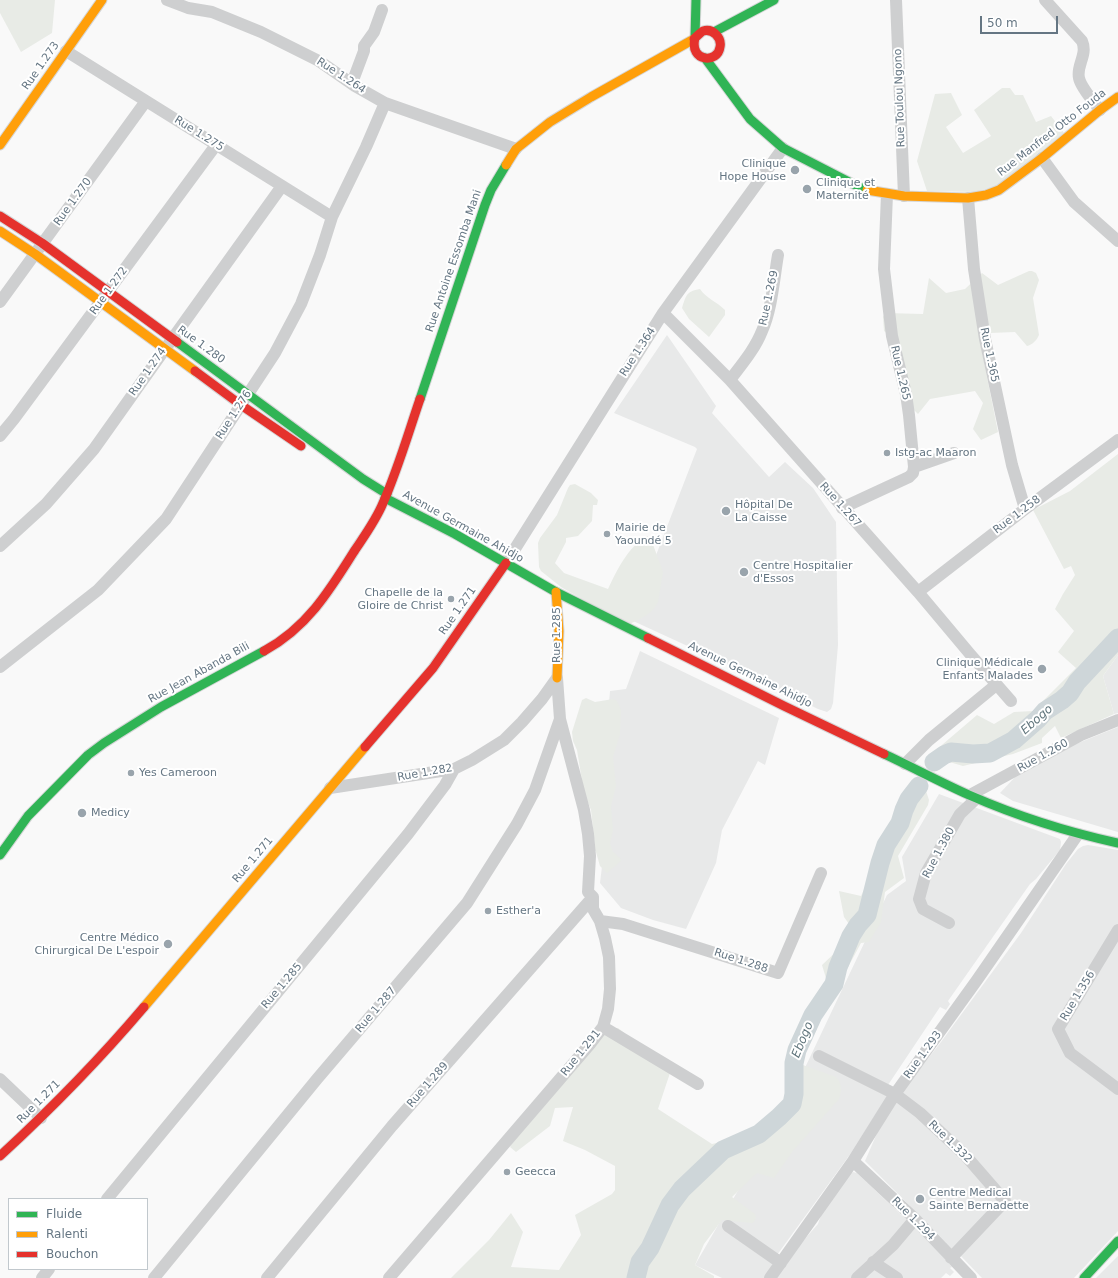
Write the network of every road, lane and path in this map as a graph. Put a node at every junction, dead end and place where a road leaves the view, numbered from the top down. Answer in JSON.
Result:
{"nodes":[{"id":1,"x":102,"y":0,"type":"edge"},
{"id":2,"x":167,"y":0,"type":"edge"},
{"id":3,"x":696,"y":0,"type":"edge"},
{"id":4,"x":774,"y":0,"type":"edge"},
{"id":5,"x":896,"y":0,"type":"edge"},
{"id":6,"x":1045,"y":0,"type":"edge"},
{"id":7,"x":382,"y":10,"type":"dead end"},
{"id":8,"x":750,"y":14,"type":"junction"},
{"id":9,"x":712,"y":31,"type":"junction"},
{"id":10,"x":695,"y":38,"type":"junction"},
{"id":11,"x":720,"y":40,"type":"junction"},
{"id":12,"x":66,"y":51,"type":"junction"},
{"id":13,"x":718,"y":53,"type":"junction"},
{"id":14,"x":702,"y":58,"type":"junction"},
{"id":15,"x":658,"y":59,"type":"junction"},
{"id":16,"x":352,"y":84,"type":"junction"},
{"id":17,"x":728,"y":89,"type":"junction"},
{"id":18,"x":1118,"y":97,"type":"edge"},
{"id":19,"x":146,"y":101,"type":"junction"},
{"id":20,"x":385,"y":103,"type":"junction"},
{"id":21,"x":1100,"y":110,"type":"junction"},
{"id":22,"x":216,"y":145,"type":"junction"},
{"id":23,"x":0,"y":146,"type":"edge"},
{"id":24,"x":783,"y":148,"type":"junction"},
{"id":25,"x":516,"y":149,"type":"junction"},
{"id":26,"x":1042,"y":158,"type":"junction"},
{"id":27,"x":282,"y":186,"type":"junction"},
{"id":28,"x":887,"y":194,"type":"junction"},
{"id":29,"x":904,"y":196,"type":"junction"},
{"id":30,"x":968,"y":198,"type":"junction"},
{"id":31,"x":0,"y":216,"type":"edge"},
{"id":32,"x":332,"y":217,"type":"junction"},
{"id":33,"x":0,"y":231,"type":"edge"},
{"id":34,"x":1118,"y":240,"type":"edge"},
{"id":35,"x":42,"y":243,"type":"junction"},
{"id":36,"x":35,"y":254,"type":"junction"},
{"id":37,"x":778,"y":255,"type":"dead end"},
{"id":38,"x":108,"y":292,"type":"junction"},
{"id":39,"x":0,"y":302,"type":"edge"},
{"id":40,"x":100,"y":303,"type":"junction"},
{"id":41,"x":663,"y":313,"type":"junction"},
{"id":42,"x":172,"y":339,"type":"junction"},
{"id":43,"x":165,"y":349,"type":"junction"},
{"id":44,"x":730,"y":380,"type":"junction"},
{"id":45,"x":248,"y":394,"type":"junction"},
{"id":46,"x":241,"y":405,"type":"junction"},
{"id":47,"x":0,"y":436,"type":"edge"},
{"id":48,"x":1118,"y":440,"type":"edge"},
{"id":49,"x":311,"y":453,"type":"dead end"},
{"id":50,"x":954,"y":453,"type":"dead end"},
{"id":51,"x":914,"y":467,"type":"junction"},
{"id":52,"x":344,"y":476,"type":"dead end"},
{"id":53,"x":380,"y":498,"type":"junction"},
{"id":54,"x":842,"y":508,"type":"junction"},
{"id":55,"x":1025,"y":509,"type":"junction"},
{"id":56,"x":0,"y":546,"type":"edge"},
{"id":57,"x":506,"y":563,"type":"junction"},
{"id":58,"x":556,"y":592,"type":"junction"},
{"id":59,"x":918,"y":592,"type":"junction"},
{"id":60,"x":0,"y":668,"type":"edge"},
{"id":61,"x":557,"y":678,"type":"junction"},
{"id":62,"x":996,"y":685,"type":"junction"},
{"id":63,"x":1011,"y":701,"type":"dead end"},
{"id":64,"x":560,"y":719,"type":"junction"},
{"id":65,"x":1118,"y":720,"type":"edge"},
{"id":66,"x":905,"y":764,"type":"junction"},
{"id":67,"x":454,"y":769,"type":"junction"},
{"id":68,"x":330,"y":788,"type":"junction"},
{"id":69,"x":974,"y":797,"type":"junction"},
{"id":70,"x":1078,"y":834,"type":"junction"},
{"id":71,"x":1118,"y":843,"type":"edge"},
{"id":72,"x":0,"y":855,"type":"edge"},
{"id":73,"x":821,"y":873,"type":"dead end"},
{"id":74,"x":593,"y":897,"type":"junction"},
{"id":75,"x":600,"y":921,"type":"junction"},
{"id":76,"x":949,"y":924,"type":"dead end"},
{"id":77,"x":1118,"y":930,"type":"edge"},
{"id":78,"x":602,"y":1028,"type":"junction"},
{"id":79,"x":819,"y":1056,"type":"dead end"},
{"id":80,"x":0,"y":1079,"type":"edge"},
{"id":81,"x":698,"y":1084,"type":"dead end"},
{"id":82,"x":1118,"y":1089,"type":"edge"},
{"id":83,"x":895,"y":1094,"type":"junction"},
{"id":84,"x":41,"y":1118,"type":"junction"},
{"id":85,"x":0,"y":1156,"type":"edge"},
{"id":86,"x":853,"y":1161,"type":"junction"},
{"id":87,"x":108,"y":1198,"type":"edge"},
{"id":88,"x":915,"y":1219,"type":"junction"},
{"id":89,"x":728,"y":1226,"type":"dead end"},
{"id":90,"x":1118,"y":1241,"type":"edge"},
{"id":91,"x":951,"y":1258,"type":"junction"},
{"id":92,"x":873,"y":1262,"type":"junction"},
{"id":93,"x":781,"y":1263,"type":"junction"},
{"id":94,"x":49,"y":1270,"type":"edge"},
{"id":95,"x":963,"y":1275,"type":"edge"},
{"id":96,"x":42,"y":1278,"type":"edge"},
{"id":97,"x":154,"y":1278,"type":"edge"},
{"id":98,"x":268,"y":1278,"type":"edge"},
{"id":99,"x":388,"y":1278,"type":"edge"},
{"id":100,"x":770,"y":1278,"type":"edge"},
{"id":101,"x":857,"y":1278,"type":"edge"},
{"id":102,"x":897,"y":1278,"type":"edge"},
{"id":103,"x":1084,"y":1278,"type":"edge"}],
"edges":[{"from":1,"to":12,"type":"main road","name":"Rue 1.273"},
{"from":2,"to":16,"type":"street","name":"Rue 1.264"},
{"from":3,"to":9,"type":"main road"},
{"from":3,"to":10,"type":"main road"},
{"from":4,"to":8,"type":"main road"},
{"from":5,"to":29,"type":"street","name":"Rue Toulou Ngono"},
{"from":6,"to":21,"type":"street"},
{"from":7,"to":16,"type":"street"},
{"from":8,"to":9,"type":"main road"},
{"from":8,"to":11,"type":"main road"},
{"from":9,"to":10,"type":"main road"},
{"from":9,"to":11,"type":"main road"},
{"from":10,"to":14,"type":"main road"},
{"from":10,"to":15,"type":"main road","name":"Rue Antoine Essomba Mani"},
{"from":11,"to":13,"type":"main road"},
{"from":12,"to":19,"type":"street","name":"Rue 1.275"},
{"from":12,"to":23,"type":"main road","name":"Rue 1.273"},
{"from":13,"to":14,"type":"main road"},
{"from":13,"to":17,"type":"main road"},
{"from":14,"to":15,"type":"main road"},
{"from":14,"to":17,"type":"main road","name":"Rue Manfred Otto Fouda"},
{"from":15,"to":25,"type":"main road","name":"Rue Antoine Essomba Mani"},
{"from":16,"to":20,"type":"street","name":"Rue 1.264"},
{"from":17,"to":24,"type":"main road","name":"Rue Manfred Otto Fouda"},
{"from":18,"to":21,"type":"main road","name":"Rue Manfred Otto Fouda"},
{"from":19,"to":22,"type":"street","name":"Rue 1.275"},
{"from":19,"to":35,"type":"street","name":"Rue 1.270"},
{"from":20,"to":25,"type":"street","name":"Rue 1.264"},
{"from":20,"to":32,"type":"street","name":"Rue 1.276"},
{"from":21,"to":26,"type":"main road","name":"Rue Manfred Otto Fouda"},
{"from":22,"to":27,"type":"street","name":"Rue 1.275"},
{"from":22,"to":38,"type":"street","name":"Rue 1.272"},
{"from":24,"to":28,"type":"main road","name":"Rue Manfred Otto Fouda"},
{"from":24,"to":41,"type":"street","name":"Rue 1.364"},
{"from":25,"to":53,"type":"main road","name":"Rue Antoine Essomba Mani"},
{"from":26,"to":30,"type":"main road","name":"Rue Manfred Otto Fouda"},
{"from":26,"to":34,"type":"street"},
{"from":27,"to":32,"type":"street","name":"Rue 1.275"},
{"from":27,"to":42,"type":"street","name":"Rue 1.274"},
{"from":28,"to":29,"type":"main road","name":"Rue Manfred Otto Fouda"},
{"from":28,"to":51,"type":"street","name":"Rue 1.265"},
{"from":29,"to":30,"type":"main road","name":"Rue Manfred Otto Fouda"},
{"from":30,"to":55,"type":"street","name":"Rue 1.365"},
{"from":31,"to":35,"type":"main road","name":"Rue 1.280"},
{"from":32,"to":45,"type":"street","name":"Rue 1.276"},
{"from":33,"to":36,"type":"main road"},
{"from":35,"to":36,"type":"street","name":"Rue 1.270"},
{"from":35,"to":38,"type":"main road","name":"Rue 1.280"},
{"from":36,"to":39,"type":"street","name":"Rue 1.270"},
{"from":36,"to":40,"type":"main road"},
{"from":37,"to":44,"type":"street","name":"Rue 1.269"},
{"from":38,"to":40,"type":"street","name":"Rue 1.272"},
{"from":38,"to":42,"type":"main road","name":"Rue 1.280"},
{"from":40,"to":43,"type":"main road"},
{"from":40,"to":47,"type":"street","name":"Rue 1.272"},
{"from":41,"to":44,"type":"street","name":"Rue 1.267"},
{"from":41,"to":57,"type":"street","name":"Rue 1.364"},
{"from":42,"to":43,"type":"street","name":"Rue 1.274"},
{"from":42,"to":45,"type":"main road","name":"Rue 1.280"},
{"from":43,"to":46,"type":"main road"},
{"from":43,"to":56,"type":"street","name":"Rue 1.274"},
{"from":44,"to":54,"type":"street","name":"Rue 1.267"},
{"from":45,"to":46,"type":"street","name":"Rue 1.276"},
{"from":45,"to":53,"type":"main road","name":"Rue 1.280"},
{"from":46,"to":49,"type":"main road"},
{"from":46,"to":60,"type":"street","name":"Rue 1.276"},
{"from":48,"to":55,"type":"street","name":"Rue 1.258"},
{"from":50,"to":51,"type":"street"},
{"from":51,"to":54,"type":"street"},
{"from":52,"to":53,"type":"main road"},
{"from":53,"to":57,"type":"main road","name":"Avenue Germaine Ahidjo"},
{"from":53,"to":72,"type":"main road","name":"Rue Jean Abanda Bili"},
{"from":54,"to":59,"type":"street","name":"Rue 1.267"},
{"from":55,"to":59,"type":"street","name":"Rue 1.258"},
{"from":57,"to":58,"type":"main road","name":"Avenue Germaine Ahidjo"},
{"from":57,"to":68,"type":"main road","name":"Rue 1.271"},
{"from":58,"to":61,"type":"main road","name":"Rue 1.285"},
{"from":58,"to":66,"type":"main road","name":"Avenue Germaine Ahidjo"},
{"from":59,"to":62,"type":"street","name":"Rue 1.267"},
{"from":61,"to":64,"type":"street","name":"Rue 1.291"},
{"from":61,"to":67,"type":"street","name":"Rue 1.282"},
{"from":62,"to":63,"type":"street","name":"Rue 1.267"},
{"from":62,"to":66,"type":"street"},
{"from":64,"to":74,"type":"street","name":"Rue 1.291"},
{"from":64,"to":97,"type":"street","name":"Rue 1.287"},
{"from":65,"to":69,"type":"street","name":"Rue 1.260"},
{"from":66,"to":69,"type":"main road","name":"Avenue Germaine Ahidjo"},
{"from":67,"to":68,"type":"street","name":"Rue 1.282"},
{"from":67,"to":87,"type":"street","name":"Rue 1.285"},
{"from":68,"to":84,"type":"main road","name":"Rue 1.271"},
{"from":69,"to":70,"type":"main road","name":"Avenue Germaine Ahidjo"},
{"from":69,"to":76,"type":"street","name":"Rue 1.380"},
{"from":70,"to":71,"type":"main road","name":"Avenue Germaine Ahidjo"},
{"from":70,"to":83,"type":"street","name":"Rue 1.293"},
{"from":73,"to":75,"type":"street","name":"Rue 1.288"},
{"from":74,"to":75,"type":"street","name":"Rue 1.291"},
{"from":74,"to":98,"type":"street","name":"Rue 1.289"},
{"from":75,"to":78,"type":"street","name":"Rue 1.291"},
{"from":77,"to":82,"type":"street","name":"Rue 1.356"},
{"from":78,"to":81,"type":"street"},
{"from":78,"to":99,"type":"street","name":"Rue 1.291"},
{"from":79,"to":83,"type":"street","name":"Rue 1.332"},
{"from":80,"to":84,"type":"street"},
{"from":83,"to":86,"type":"street","name":"Rue 1.293"},
{"from":83,"to":91,"type":"street","name":"Rue 1.332"},
{"from":84,"to":85,"type":"main road","name":"Rue 1.271"},
{"from":86,"to":88,"type":"street","name":"Rue 1.294"},
{"from":86,"to":93,"type":"street","name":"Rue 1.293"},
{"from":88,"to":91,"type":"street","name":"Rue 1.294"},
{"from":88,"to":92,"type":"street"},
{"from":89,"to":93,"type":"street"},
{"from":90,"to":103,"type":"main road"},
{"from":91,"to":95,"type":"street","name":"Rue 1.294"},
{"from":92,"to":101,"type":"street"},
{"from":92,"to":102,"type":"street"},
{"from":93,"to":100,"type":"street","name":"Rue 1.293"},
{"from":94,"to":96,"type":"street"}]}
